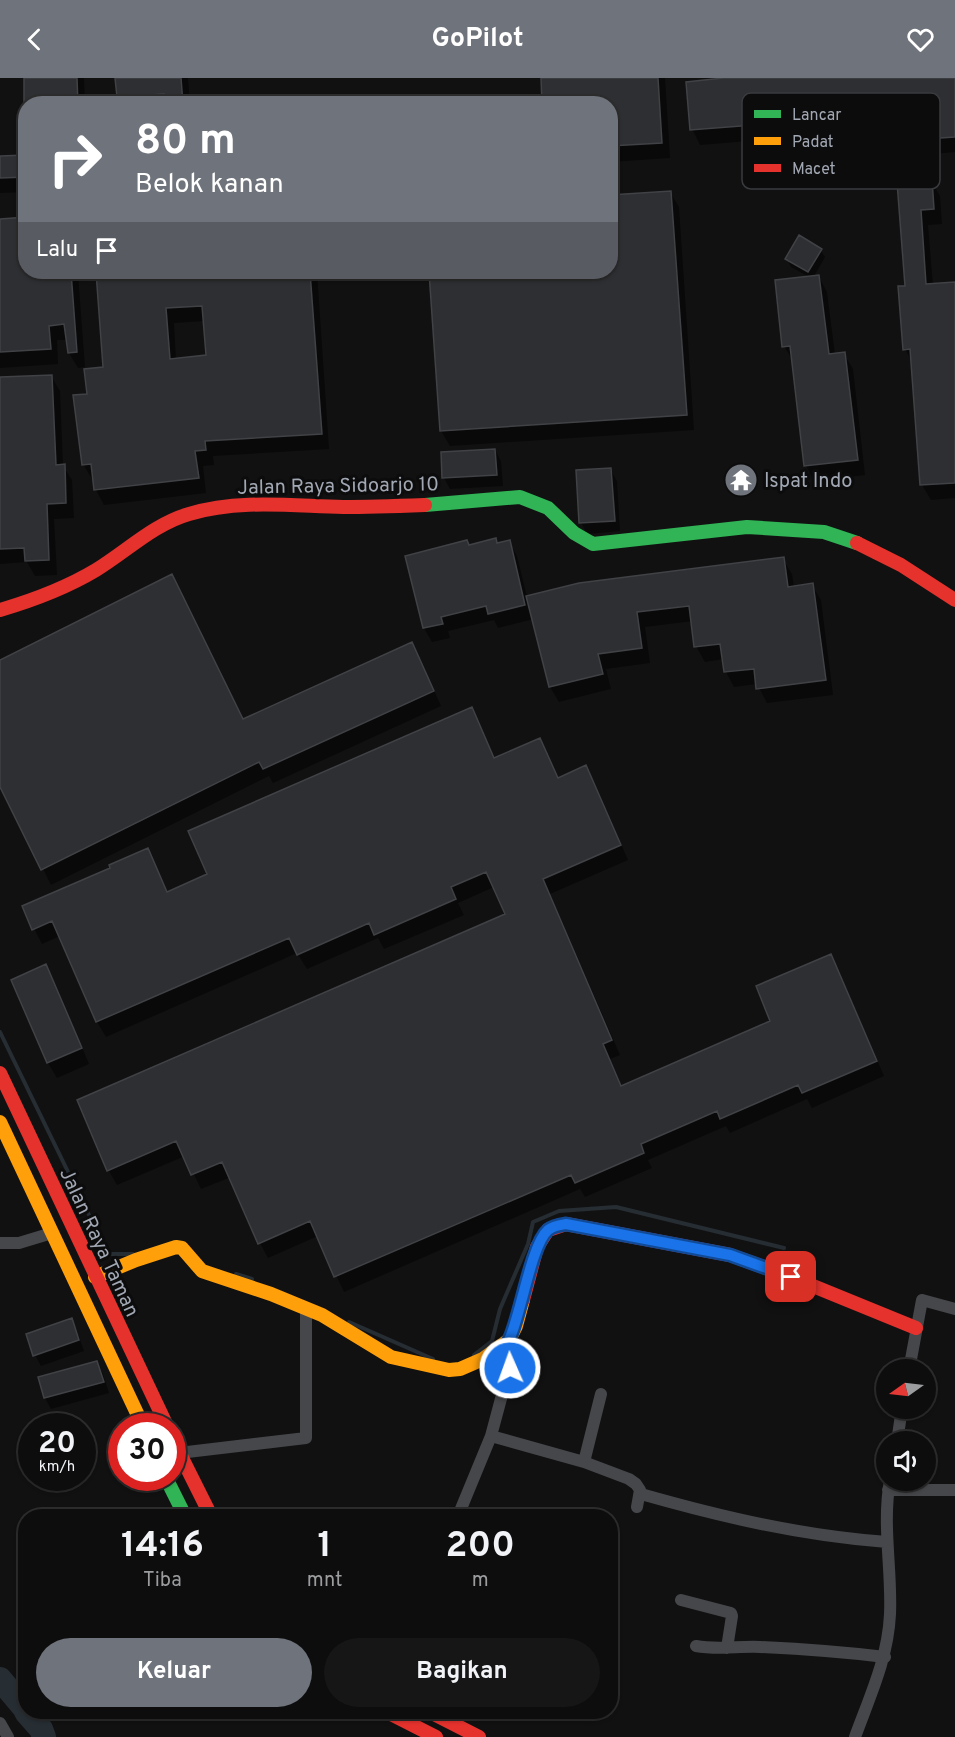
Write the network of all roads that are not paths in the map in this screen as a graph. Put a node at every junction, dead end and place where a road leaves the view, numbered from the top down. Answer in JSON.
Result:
{"nodes":[{"id":1,"x":955,"y":600,"type":"edge"},
{"id":2,"x":0,"y":610,"type":"edge"},
{"id":3,"x":0,"y":1073,"type":"edge"},
{"id":4,"x":0,"y":1122,"type":"edge"},
{"id":5,"x":52,"y":1233,"type":"junction"},
{"id":6,"x":0,"y":1243,"type":"edge"},
{"id":7,"x":95,"y":1277,"type":"junction"},
{"id":8,"x":306,"y":1308,"type":"junction"},
{"id":9,"x":955,"y":1309,"type":"edge"},
{"id":10,"x":917,"y":1325,"type":"junction"},
{"id":11,"x":509,"y":1340,"type":"junction"},
{"id":12,"x":911,"y":1359,"type":"edge"},
{"id":13,"x":602,"y":1394,"type":"dead end"},
{"id":14,"x":137,"y":1413,"type":"edge"},
{"id":15,"x":161,"y":1413,"type":"edge"},
{"id":16,"x":491,"y":1436,"type":"junction"},
{"id":17,"x":186,"y":1452,"type":"edge"},
{"id":18,"x":584,"y":1462,"type":"junction"},
{"id":19,"x":186,"y":1467,"type":"edge"},
{"id":20,"x":936,"y":1489,"type":"edge"},
{"id":21,"x":955,"y":1490,"type":"edge"},
{"id":22,"x":172,"y":1491,"type":"edge"},
{"id":23,"x":889,"y":1491,"type":"edge"},
{"id":24,"x":181,"y":1509,"type":"edge"},
{"id":25,"x":207,"y":1509,"type":"edge"},
{"id":26,"x":461,"y":1509,"type":"edge"},
{"id":27,"x":887,"y":1542,"type":"junction"},
{"id":28,"x":681,"y":1600,"type":"dead end"},
{"id":29,"x":696,"y":1646,"type":"dead end"},
{"id":30,"x":727,"y":1648,"type":"junction"},
{"id":31,"x":885,"y":1657,"type":"junction"},
{"id":32,"x":401,"y":1719,"type":"edge"},
{"id":33,"x":444,"y":1719,"type":"edge"},
{"id":34,"x":0,"y":1723,"type":"edge"},
{"id":35,"x":8,"y":1737,"type":"edge"},
{"id":36,"x":436,"y":1737,"type":"edge"},
{"id":37,"x":479,"y":1737,"type":"edge"},
{"id":38,"x":855,"y":1737,"type":"edge"}],
"edges":[{"from":1,"to":2,"type":"main road","name":"Jalan Raya Sidoarjo 10"},
{"from":3,"to":7,"type":"main road","name":"Jalan Raya Taman"},
{"from":4,"to":5,"type":"main road","name":"Jalan Raya Taman"},
{"from":5,"to":6,"type":"street"},
{"from":5,"to":14,"type":"main road","name":"Jalan Raya Taman"},
{"from":7,"to":8,"type":"main road"},
{"from":7,"to":15,"type":"main road","name":"Jalan Raya Taman"},
{"from":8,"to":11,"type":"main road"},
{"from":8,"to":17,"type":"street"},
{"from":9,"to":10,"type":"street"},
{"from":10,"to":11,"type":"main road"},
{"from":10,"to":12,"type":"street"},
{"from":11,"to":16,"type":"street"},
{"from":13,"to":18,"type":"street"},
{"from":16,"to":18,"type":"street"},
{"from":16,"to":26,"type":"street"},
{"from":18,"to":27,"type":"street"},
{"from":19,"to":25,"type":"main road"},
{"from":20,"to":21,"type":"street"},
{"from":22,"to":24,"type":"main road"},
{"from":23,"to":27,"type":"street"},
{"from":27,"to":31,"type":"street"},
{"from":28,"to":30,"type":"street"},
{"from":29,"to":30,"type":"street"},
{"from":30,"to":31,"type":"street"},
{"from":31,"to":38,"type":"street"},
{"from":32,"to":36,"type":"main road"},
{"from":33,"to":37,"type":"main road"},
{"from":34,"to":35,"type":"street"}]}
